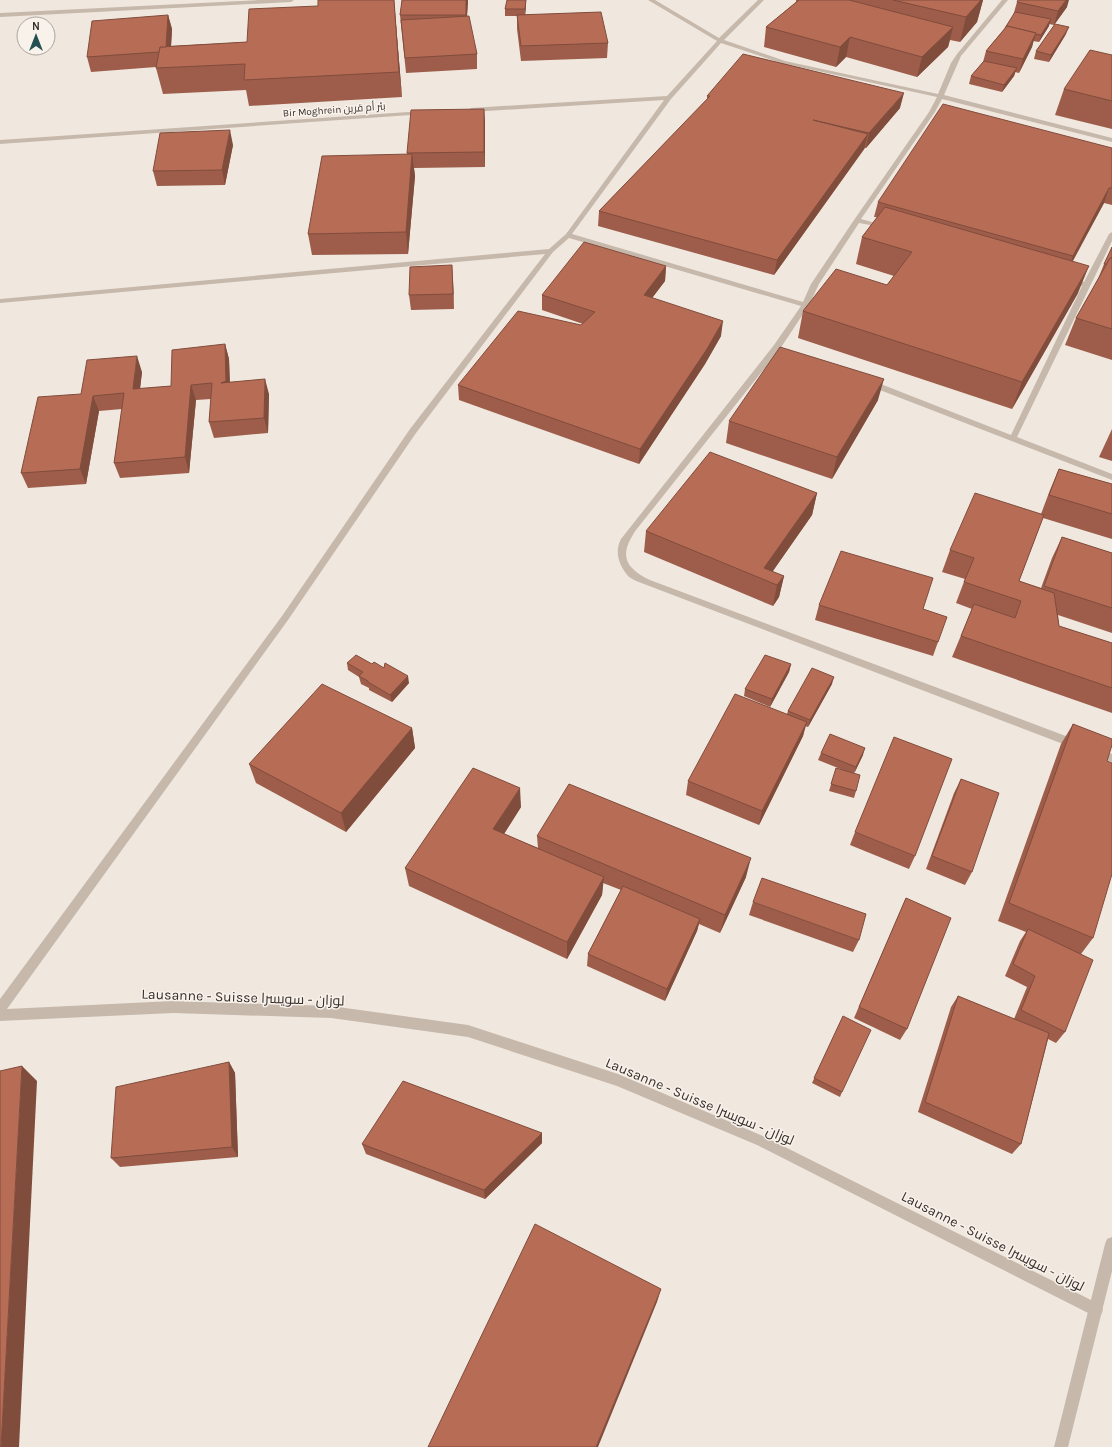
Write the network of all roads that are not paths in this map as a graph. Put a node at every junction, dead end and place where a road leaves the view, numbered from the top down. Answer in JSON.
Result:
{"nodes":[{"id":1,"x":292,"y":0,"type":"edge"},
{"id":2,"x":651,"y":0,"type":"edge"},
{"id":3,"x":762,"y":0,"type":"edge"},
{"id":4,"x":1005,"y":0,"type":"edge"},
{"id":5,"x":0,"y":15,"type":"edge"},
{"id":6,"x":720,"y":42,"type":"junction"},
{"id":7,"x":939,"y":96,"type":"junction"},
{"id":8,"x":670,"y":98,"type":"junction"},
{"id":9,"x":464,"y":111,"type":"edge"},
{"id":10,"x":433,"y":113,"type":"edge"},
{"id":11,"x":1112,"y":140,"type":"edge"},
{"id":12,"x":0,"y":142,"type":"edge"},
{"id":13,"x":857,"y":220,"type":"junction"},
{"id":14,"x":895,"y":230,"type":"edge"},
{"id":15,"x":1112,"y":234,"type":"edge"},
{"id":16,"x":568,"y":235,"type":"junction"},
{"id":17,"x":552,"y":251,"type":"junction"},
{"id":18,"x":1063,"y":278,"type":"edge"},
{"id":19,"x":1086,"y":285,"type":"junction"},
{"id":20,"x":0,"y":301,"type":"edge"},
{"id":21,"x":805,"y":305,"type":"junction"},
{"id":22,"x":777,"y":347,"type":"junction"},
{"id":23,"x":787,"y":350,"type":"edge"},
{"id":24,"x":861,"y":380,"type":"edge"},
{"id":25,"x":1013,"y":438,"type":"junction"},
{"id":26,"x":1112,"y":477,"type":"edge"},
{"id":27,"x":1112,"y":758,"type":"edge"},
{"id":28,"x":0,"y":1009,"type":"edge"},
{"id":29,"x":0,"y":1015,"type":"edge"},
{"id":30,"x":1112,"y":1244,"type":"edge"},
{"id":31,"x":1096,"y":1310,"type":"junction"},
{"id":32,"x":1061,"y":1447,"type":"edge"}],
"edges":[{"from":1,"to":5,"type":"street"},
{"from":2,"to":6,"type":"street"},
{"from":3,"to":6,"type":"street"},
{"from":4,"to":7,"type":"street"},
{"from":6,"to":7,"type":"street"},
{"from":6,"to":8,"type":"street"},
{"from":7,"to":11,"type":"street"},
{"from":7,"to":13,"type":"street"},
{"from":8,"to":9,"type":"street"},
{"from":8,"to":16,"type":"street"},
{"from":10,"to":12,"type":"street","name":"Bir Moghrein بئر أم قرين"},
{"from":13,"to":14,"type":"street"},
{"from":13,"to":21,"type":"street"},
{"from":15,"to":19,"type":"street"},
{"from":16,"to":17,"type":"street"},
{"from":16,"to":21,"type":"street"},
{"from":17,"to":20,"type":"street"},
{"from":17,"to":28,"type":"street"},
{"from":18,"to":19,"type":"street"},
{"from":19,"to":25,"type":"street"},
{"from":21,"to":22,"type":"street"},
{"from":22,"to":23,"type":"street"},
{"from":22,"to":27,"type":"street"},
{"from":24,"to":25,"type":"street"},
{"from":25,"to":26,"type":"street"},
{"from":29,"to":31,"type":"street","name":"Lausanne - Suisse لوزان - سويسرا"},
{"from":30,"to":31,"type":"street"},
{"from":31,"to":32,"type":"street"}]}
